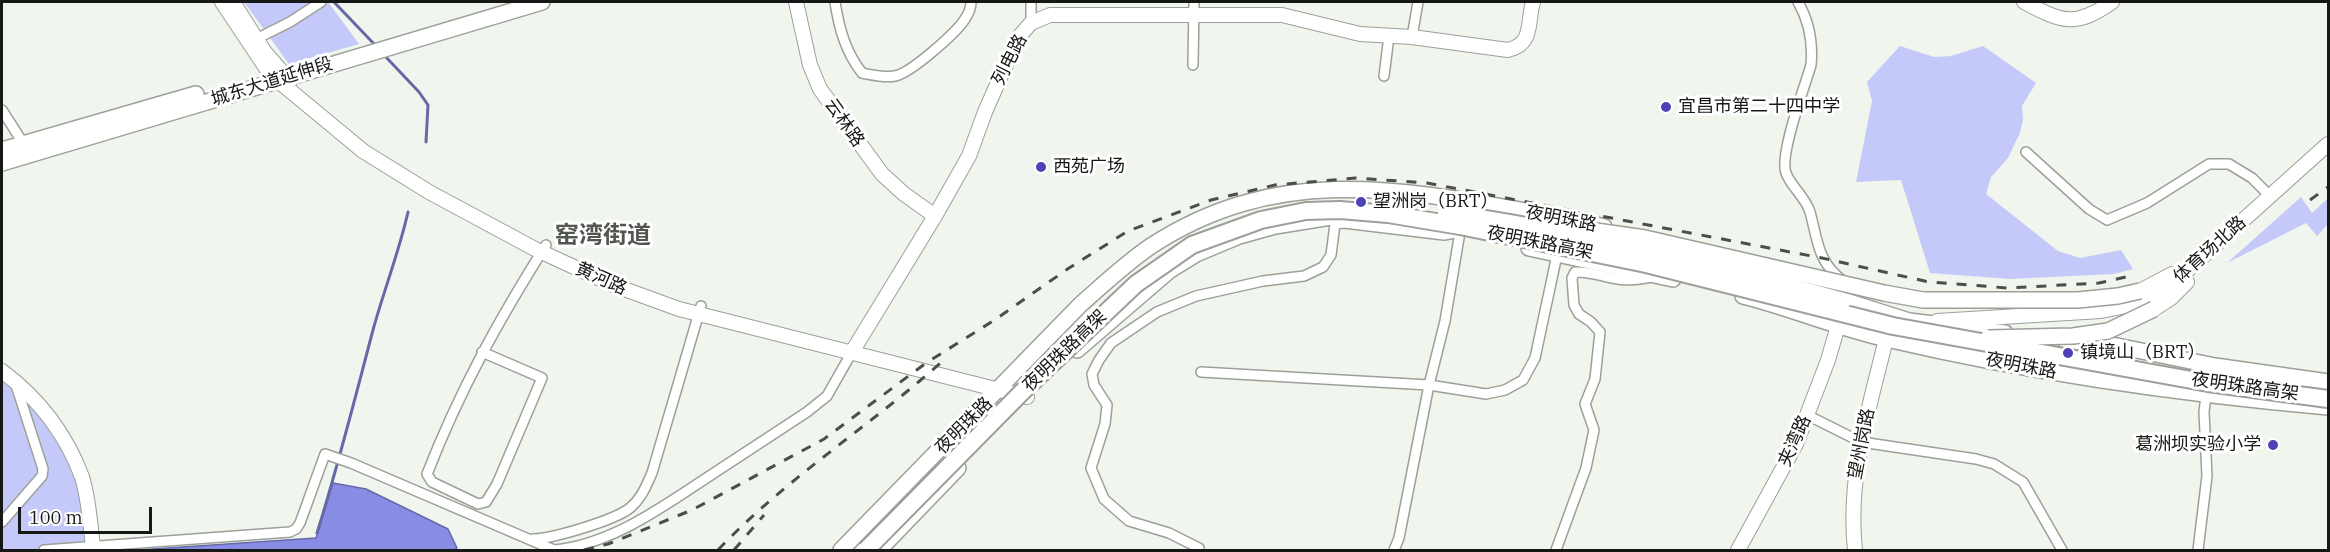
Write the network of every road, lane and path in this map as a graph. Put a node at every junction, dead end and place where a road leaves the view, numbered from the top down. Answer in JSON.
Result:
{"nodes":[{"id":1,"x":222,"y":2,"type":"edge"},
{"id":2,"x":233,"y":2,"type":"edge"},
{"id":3,"x":321,"y":2,"type":"edge"},
{"id":4,"x":513,"y":2,"type":"edge"},
{"id":5,"x":542,"y":2,"type":"edge"},
{"id":6,"x":796,"y":2,"type":"edge"},
{"id":7,"x":835,"y":2,"type":"edge"},
{"id":8,"x":971,"y":2,"type":"edge"},
{"id":9,"x":1031,"y":2,"type":"edge"},
{"id":10,"x":1418,"y":2,"type":"edge"},
{"id":11,"x":1532,"y":2,"type":"edge"},
{"id":12,"x":1798,"y":2,"type":"edge"},
{"id":13,"x":2024,"y":2,"type":"edge"},
{"id":14,"x":2112,"y":2,"type":"edge"},
{"id":15,"x":1195,"y":8,"type":"edge"},
{"id":16,"x":1031,"y":23,"type":"junction"},
{"id":17,"x":1389,"y":36,"type":"junction"},
{"id":18,"x":1412,"y":37,"type":"junction"},
{"id":19,"x":256,"y":39,"type":"junction"},
{"id":20,"x":1193,"y":65,"type":"dead end"},
{"id":21,"x":278,"y":76,"type":"junction"},
{"id":22,"x":1384,"y":76,"type":"dead end"},
{"id":23,"x":2,"y":110,"type":"edge"},
{"id":24,"x":22,"y":143,"type":"junction"},
{"id":25,"x":2328,"y":144,"type":"edge"},
{"id":26,"x":2,"y":150,"type":"edge"},
{"id":27,"x":2026,"y":152,"type":"dead end"},
{"id":28,"x":2328,"y":156,"type":"edge"},
{"id":29,"x":2,"y":163,"type":"edge"},
{"id":30,"x":2272,"y":198,"type":"junction"},
{"id":31,"x":935,"y":216,"type":"junction"},
{"id":32,"x":1504,"y":222,"type":"junction"},
{"id":33,"x":1460,"y":232,"type":"junction"},
{"id":34,"x":544,"y":248,"type":"junction"},
{"id":35,"x":1557,"y":255,"type":"junction"},
{"id":36,"x":1659,"y":275,"type":"junction"},
{"id":37,"x":2140,"y":291,"type":"joint"},
{"id":38,"x":1843,"y":301,"type":"junction"},
{"id":39,"x":2154,"y":309,"type":"joint"},
{"id":40,"x":700,"y":310,"type":"junction"},
{"id":41,"x":1882,"y":313,"type":"junction"},
{"id":42,"x":1996,"y":323,"type":"junction"},
{"id":43,"x":1838,"y":326,"type":"junction"},
{"id":44,"x":1952,"y":338,"type":"junction"},
{"id":45,"x":1886,"y":339,"type":"junction"},
{"id":46,"x":854,"y":349,"type":"junction"},
{"id":47,"x":482,"y":352,"type":"junction"},
{"id":48,"x":2,"y":371,"type":"edge"},
{"id":49,"x":1201,"y":372,"type":"dead end"},
{"id":50,"x":15,"y":381,"type":"junction"},
{"id":51,"x":2328,"y":382,"type":"edge"},
{"id":52,"x":1429,"y":385,"type":"junction"},
{"id":53,"x":1003,"y":386,"type":"junction"},
{"id":54,"x":1030,"y":393,"type":"junction"},
{"id":55,"x":2206,"y":396,"type":"junction"},
{"id":56,"x":2328,"y":399,"type":"edge"},
{"id":57,"x":2328,"y":407,"type":"edge"},
{"id":58,"x":1807,"y":415,"type":"junction"},
{"id":59,"x":1861,"y":442,"type":"junction"},
{"id":60,"x":2,"y":522,"type":"edge"},
{"id":61,"x":529,"y":538,"type":"junction"},
{"id":62,"x":93,"y":546,"type":"junction"},
{"id":63,"x":44,"y":550,"type":"edge"},
{"id":64,"x":841,"y":550,"type":"edge"},
{"id":65,"x":853,"y":550,"type":"edge"},
{"id":66,"x":866,"y":550,"type":"edge"},
{"id":67,"x":879,"y":550,"type":"edge"},
{"id":68,"x":1200,"y":550,"type":"edge"},
{"id":69,"x":1394,"y":550,"type":"edge"},
{"id":70,"x":1556,"y":550,"type":"edge"},
{"id":71,"x":1738,"y":550,"type":"edge"},
{"id":72,"x":1855,"y":550,"type":"edge"},
{"id":73,"x":2062,"y":550,"type":"edge"},
{"id":74,"x":2198,"y":550,"type":"edge"}],
"edges":[{"from":1,"to":21,"type":"street","name":"黄河路"},
{"from":2,"to":19,"type":"street","name":"黄河路"},
{"from":3,"to":19,"type":"street"},
{"from":4,"to":21,"type":"main road","name":"城东大道延伸段"},
{"from":5,"to":21,"type":"main road","name":"城东大道延伸段"},
{"from":6,"to":31,"type":"street","name":"云林路"},
{"from":7,"to":8,"type":"street"},
{"from":9,"to":16,"type":"street"},
{"from":10,"to":18,"type":"street"},
{"from":11,"to":18,"type":"street","name":"列电路"},
{"from":12,"to":41,"type":"street"},
{"from":13,"to":14,"type":"street"},
{"from":15,"to":16,"type":"street","name":"列电路"},
{"from":15,"to":17,"type":"street","name":"列电路"},
{"from":15,"to":20,"type":"street"},
{"from":16,"to":31,"type":"street","name":"列电路"},
{"from":17,"to":18,"type":"street","name":"列电路"},
{"from":17,"to":22,"type":"street"},
{"from":19,"to":21,"type":"street","name":"黄河路"},
{"from":21,"to":24,"type":"main road","name":"城东大道延伸段"},
{"from":21,"to":29,"type":"main road","name":"城东大道延伸段"},
{"from":21,"to":34,"type":"street","name":"黄河路"},
{"from":23,"to":24,"type":"street"},
{"from":24,"to":26,"type":"main road","name":"城东大道延伸段"},
{"from":25,"to":30,"type":"street","name":"体育场北路"},
{"from":27,"to":30,"type":"street"},
{"from":28,"to":30,"type":"street","name":"体育场北路"},
{"from":30,"to":37,"type":"street"},
{"from":30,"to":39,"type":"street"},
{"from":30,"to":42,"type":"street","name":"体育场北路"},
{"from":31,"to":46,"type":"street","name":"列电路"},
{"from":32,"to":37,"type":"main road","bridge":true},
{"from":32,"to":38,"type":"highway","name":"夜明珠路高架","bridge":true},
{"from":32,"to":65,"type":"highway","name":"夜明珠路高架","bridge":true},
{"from":33,"to":35,"type":"main road","name":"夜明珠路"},
{"from":33,"to":52,"type":"street"},
{"from":33,"to":54,"type":"main road","name":"夜明珠路"},
{"from":33,"to":68,"type":"street"},
{"from":34,"to":40,"type":"street","name":"黄河路"},
{"from":34,"to":47,"type":"street"},
{"from":35,"to":36,"type":"main road","name":"夜明珠路"},
{"from":35,"to":52,"type":"street"},
{"from":36,"to":43,"type":"main road","name":"夜明珠路"},
{"from":36,"to":70,"type":"street"},
{"from":38,"to":41,"type":"main road","name":"夜明珠路"},
{"from":38,"to":53,"type":"main road","name":"夜明珠路"},
{"from":39,"to":44,"type":"main road","bridge":true},
{"from":40,"to":46,"type":"street","name":"黄河路"},
{"from":40,"to":61,"type":"street"},
{"from":41,"to":42,"type":"main road","name":"夜明珠路"},
{"from":42,"to":51,"type":"main road","name":"夜明珠路"},
{"from":43,"to":45,"type":"main road","name":"夜明珠路"},
{"from":43,"to":58,"type":"street","name":"夹湾路"},
{"from":44,"to":56,"type":"highway","name":"夜明珠路高架","bridge":true},
{"from":44,"to":66,"type":"highway","name":"夜明珠路高架","bridge":true},
{"from":45,"to":55,"type":"main road","name":"夜明珠路"},
{"from":45,"to":59,"type":"street","name":"望州岗路"},
{"from":46,"to":53,"type":"street","name":"黄河路"},
{"from":46,"to":61,"type":"street"},
{"from":47,"to":47,"type":"street"},
{"from":48,"to":50,"type":"street"},
{"from":49,"to":52,"type":"street"},
{"from":50,"to":60,"type":"street"},
{"from":50,"to":62,"type":"street"},
{"from":52,"to":69,"type":"street"},
{"from":53,"to":54,"type":"street","name":"黄河路"},
{"from":53,"to":64,"type":"main road","name":"夜明珠路"},
{"from":54,"to":67,"type":"main road","name":"夜明珠路"},
{"from":55,"to":57,"type":"main road","name":"夜明珠路"},
{"from":55,"to":74,"type":"street"},
{"from":58,"to":59,"type":"street"},
{"from":58,"to":71,"type":"street","name":"夹湾路"},
{"from":59,"to":72,"type":"street","name":"望州岗路"},
{"from":59,"to":73,"type":"street"},
{"from":61,"to":62,"type":"street"},
{"from":62,"to":63,"type":"street"}]}
